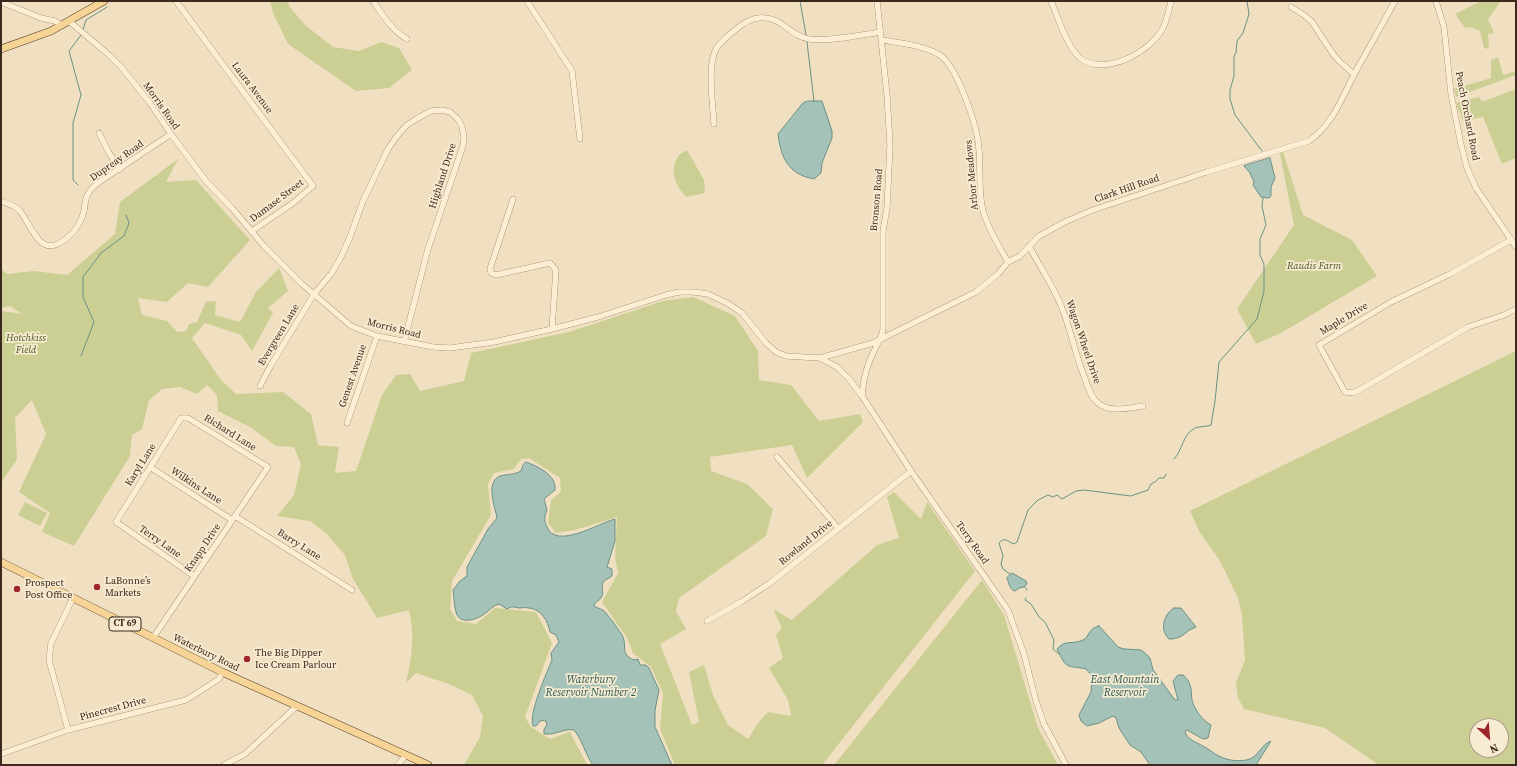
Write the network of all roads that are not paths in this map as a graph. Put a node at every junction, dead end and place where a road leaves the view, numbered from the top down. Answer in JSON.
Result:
{"nodes":[{"id":1,"x":104,"y":1,"type":"edge"},
{"id":2,"x":176,"y":1,"type":"edge"},
{"id":3,"x":373,"y":1,"type":"edge"},
{"id":4,"x":527,"y":1,"type":"edge"},
{"id":5,"x":877,"y":1,"type":"edge"},
{"id":6,"x":1051,"y":1,"type":"edge"},
{"id":7,"x":1171,"y":1,"type":"edge"},
{"id":8,"x":1395,"y":1,"type":"edge"},
{"id":9,"x":1436,"y":1,"type":"edge"},
{"id":10,"x":1,"y":2,"type":"edge"},
{"id":11,"x":1290,"y":7,"type":"dead end"},
{"id":12,"x":69,"y":21,"type":"junction"},
{"id":13,"x":61,"y":25,"type":"junction"},
{"id":14,"x":881,"y":32,"type":"junction"},
{"id":15,"x":407,"y":39,"type":"dead end"},
{"id":16,"x":882,"y":40,"type":"junction"},
{"id":17,"x":1,"y":49,"type":"edge"},
{"id":18,"x":1354,"y":74,"type":"junction"},
{"id":19,"x":714,"y":124,"type":"dead end"},
{"id":20,"x":99,"y":133,"type":"dead end"},
{"id":21,"x":171,"y":134,"type":"junction"},
{"id":22,"x":580,"y":139,"type":"dead end"},
{"id":23,"x":120,"y":169,"type":"junction"},
{"id":24,"x":313,"y":186,"type":"joint"},
{"id":25,"x":513,"y":199,"type":"dead end"},
{"id":26,"x":1,"y":201,"type":"edge"},
{"id":27,"x":252,"y":231,"type":"junction"},
{"id":28,"x":1511,"y":240,"type":"junction"},
{"id":29,"x":1029,"y":246,"type":"junction"},
{"id":30,"x":1516,"y":247,"type":"edge"},
{"id":31,"x":1008,"y":262,"type":"junction"},
{"id":32,"x":314,"y":294,"type":"junction"},
{"id":33,"x":1516,"y":309,"type":"edge"},
{"id":34,"x":552,"y":329,"type":"junction"},
{"id":35,"x":377,"y":336,"type":"junction"},
{"id":36,"x":882,"y":338,"type":"junction"},
{"id":37,"x":404,"y":342,"type":"junction"},
{"id":38,"x":820,"y":358,"type":"junction"},
{"id":39,"x":260,"y":386,"type":"dead end"},
{"id":40,"x":862,"y":396,"type":"junction"},
{"id":41,"x":1143,"y":406,"type":"dead end"},
{"id":42,"x":182,"y":418,"type":"joint"},
{"id":43,"x":347,"y":423,"type":"dead end"},
{"id":44,"x":778,"y":457,"type":"dead end"},
{"id":45,"x":150,"y":468,"type":"junction"},
{"id":46,"x":268,"y":468,"type":"joint"},
{"id":47,"x":911,"y":471,"type":"junction"},
{"id":48,"x":234,"y":518,"type":"junction"},
{"id":49,"x":116,"y":522,"type":"joint"},
{"id":50,"x":838,"y":528,"type":"junction"},
{"id":51,"x":1,"y":562,"type":"edge"},
{"id":52,"x":194,"y":576,"type":"junction"},
{"id":53,"x":352,"y":590,"type":"dead end"},
{"id":54,"x":73,"y":598,"type":"junction"},
{"id":55,"x":707,"y":621,"type":"dead end"},
{"id":56,"x":153,"y":638,"type":"junction"},
{"id":57,"x":222,"y":672,"type":"junction"},
{"id":58,"x":297,"y":706,"type":"junction"},
{"id":59,"x":68,"y":730,"type":"junction"},
{"id":60,"x":1,"y":754,"type":"edge"},
{"id":61,"x":406,"y":755,"type":"junction"},
{"id":62,"x":224,"y":765,"type":"edge"},
{"id":63,"x":398,"y":765,"type":"edge"},
{"id":64,"x":428,"y":765,"type":"edge"},
{"id":65,"x":1066,"y":765,"type":"edge"}],
"edges":[{"from":1,"to":12,"type":"main road"},
{"from":2,"to":24,"type":"street","name":"Laura Avenue"},
{"from":3,"to":15,"type":"street"},
{"from":4,"to":22,"type":"street"},
{"from":5,"to":14,"type":"street","name":"Bronson Road"},
{"from":6,"to":7,"type":"street"},
{"from":8,"to":18,"type":"street","name":"Clark Hill Road"},
{"from":9,"to":28,"type":"street","name":"Peach Orchard Road"},
{"from":10,"to":13,"type":"street"},
{"from":11,"to":18,"type":"street"},
{"from":12,"to":13,"type":"main road"},
{"from":12,"to":21,"type":"street","name":"Morris Road"},
{"from":13,"to":17,"type":"main road"},
{"from":14,"to":16,"type":"street","name":"Bronson Road"},
{"from":14,"to":19,"type":"street"},
{"from":16,"to":31,"type":"street","name":"Arbor Meadows"},
{"from":16,"to":36,"type":"street","name":"Bronson Road"},
{"from":18,"to":29,"type":"street","name":"Clark Hill Road"},
{"from":20,"to":23,"type":"street"},
{"from":21,"to":23,"type":"street","name":"Dupreay Road"},
{"from":21,"to":27,"type":"street","name":"Morris Road"},
{"from":23,"to":26,"type":"street","name":"Dupreay Road"},
{"from":24,"to":27,"type":"street","name":"Damase Street"},
{"from":25,"to":34,"type":"street"},
{"from":27,"to":32,"type":"street","name":"Morris Road"},
{"from":28,"to":30,"type":"street","name":"Peach Orchard Road"},
{"from":28,"to":33,"type":"street","name":"Maple Drive"},
{"from":29,"to":31,"type":"street","name":"Clark Hill Road"},
{"from":29,"to":41,"type":"street","name":"Wagon Wheel Drive"},
{"from":31,"to":36,"type":"street","name":"Clark Hill Road"},
{"from":32,"to":35,"type":"street","name":"Morris Road"},
{"from":32,"to":37,"type":"street","name":"Highland Drive"},
{"from":32,"to":39,"type":"street","name":"Evergreen Lane"},
{"from":34,"to":37,"type":"street","name":"Morris Road"},
{"from":34,"to":38,"type":"street","name":"Morris Road"},
{"from":35,"to":37,"type":"street","name":"Morris Road"},
{"from":35,"to":43,"type":"street","name":"Genest Avenue"},
{"from":36,"to":38,"type":"street","name":"Clark Hill Road"},
{"from":36,"to":40,"type":"street","name":"Bronson Road"},
{"from":38,"to":40,"type":"street","name":"Terry Road"},
{"from":40,"to":47,"type":"street","name":"Terry Road"},
{"from":42,"to":45,"type":"street","name":"Karyl Lane"},
{"from":42,"to":46,"type":"street","name":"Richard Lane"},
{"from":44,"to":50,"type":"street"},
{"from":45,"to":48,"type":"street","name":"Wilkins Lane"},
{"from":45,"to":49,"type":"street","name":"Karyl Lane"},
{"from":46,"to":48,"type":"street","name":"Knapp Drive"},
{"from":47,"to":50,"type":"street","name":"Rowland Drive"},
{"from":47,"to":65,"type":"street","name":"Terry Road"},
{"from":48,"to":52,"type":"street","name":"Knapp Drive"},
{"from":48,"to":53,"type":"street","name":"Barry Lane"},
{"from":49,"to":52,"type":"street","name":"Terry Lane"},
{"from":50,"to":55,"type":"street","name":"Rowland Drive"},
{"from":51,"to":54,"type":"main road","name":"Waterbury Road","number":"CT 69"},
{"from":52,"to":56,"type":"street","name":"Knapp Drive"},
{"from":54,"to":56,"type":"main road","name":"Waterbury Road","number":"CT 69"},
{"from":54,"to":59,"type":"street"},
{"from":56,"to":57,"type":"main road","name":"Waterbury Road","number":"CT 69"},
{"from":57,"to":58,"type":"main road","name":"Waterbury Road","number":"CT 69"},
{"from":57,"to":59,"type":"street","name":"Pinecrest Drive"},
{"from":58,"to":61,"type":"main road","name":"Waterbury Road","number":"CT 69"},
{"from":58,"to":62,"type":"street"},
{"from":59,"to":60,"type":"street","name":"Pinecrest Drive"},
{"from":61,"to":63,"type":"street"},
{"from":61,"to":64,"type":"main road","name":"Waterbury Road","number":"CT 69"}]}
